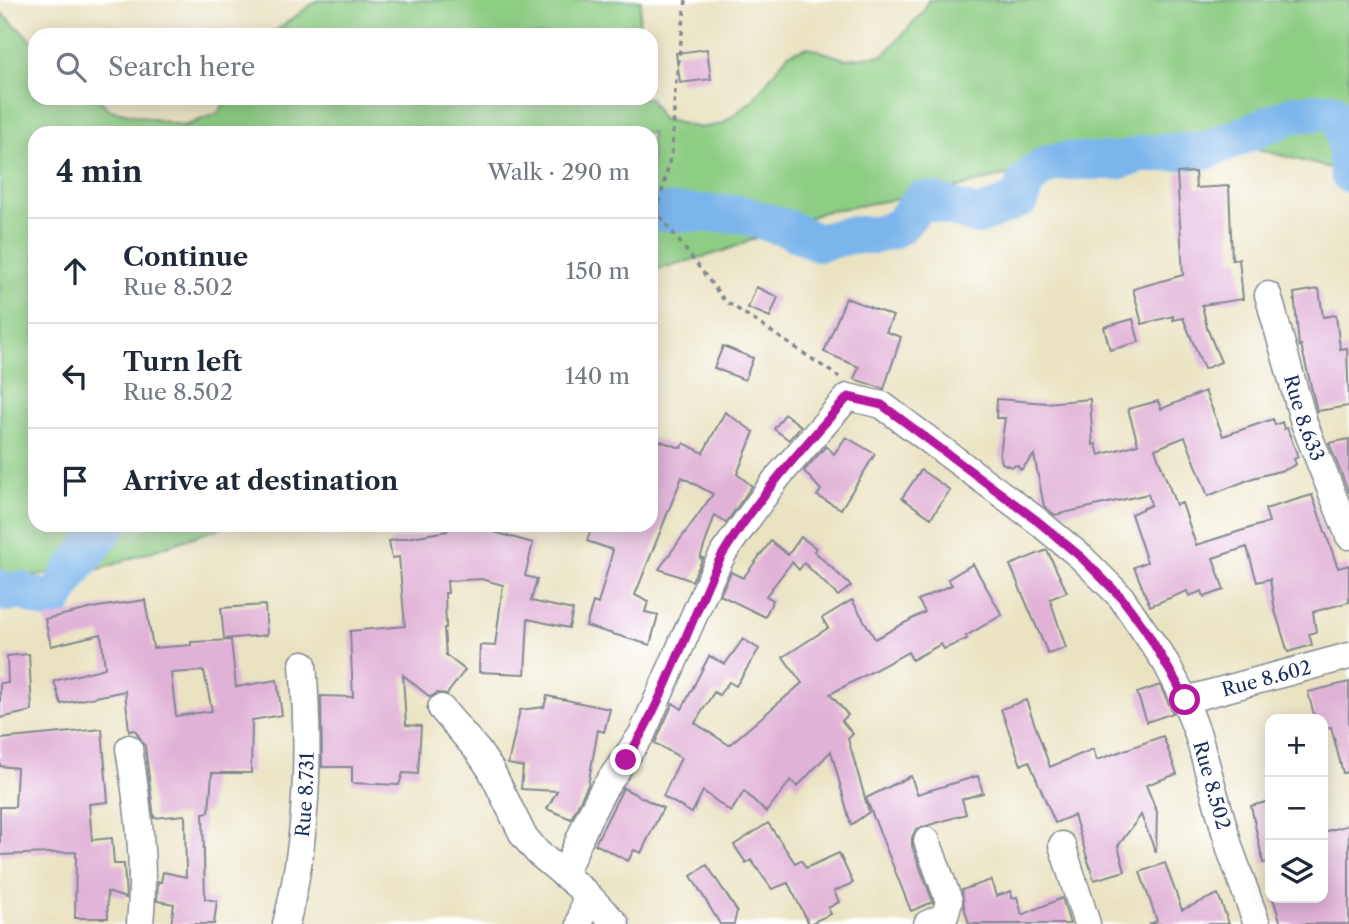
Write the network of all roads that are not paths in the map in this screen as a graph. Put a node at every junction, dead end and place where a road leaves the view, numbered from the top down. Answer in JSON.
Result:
{"nodes":[{"id":1,"x":1268,"y":295,"type":"dead end"},
{"id":2,"x":1349,"y":536,"type":"edge"},
{"id":3,"x":1349,"y":656,"type":"edge"},
{"id":4,"x":303,"y":664,"type":"dead end"},
{"id":5,"x":1185,"y":700,"type":"junction"},
{"id":6,"x":440,"y":708,"type":"dead end"},
{"id":7,"x":129,"y":748,"type":"dead end"},
{"id":8,"x":927,"y":841,"type":"dead end"},
{"id":9,"x":1062,"y":845,"type":"dead end"},
{"id":10,"x":564,"y":875,"type":"junction"},
{"id":11,"x":586,"y":893,"type":"junction"},
{"id":12,"x":140,"y":924,"type":"edge"},
{"id":13,"x":286,"y":924,"type":"edge"},
{"id":14,"x":580,"y":924,"type":"edge"},
{"id":15,"x":616,"y":924,"type":"edge"},
{"id":16,"x":927,"y":924,"type":"edge"},
{"id":17,"x":1087,"y":924,"type":"edge"},
{"id":18,"x":1256,"y":924,"type":"edge"}],
"edges":[{"from":1,"to":2,"type":"street","name":"Rue 8.633"},
{"from":3,"to":5,"type":"street","name":"Rue 8.602"},
{"from":4,"to":13,"type":"street","name":"Rue 8.731"},
{"from":5,"to":10,"type":"street","name":"Rue 8.502"},
{"from":5,"to":18,"type":"street","name":"Rue 8.502"},
{"from":6,"to":10,"type":"street"},
{"from":7,"to":12,"type":"street"},
{"from":8,"to":16,"type":"street"},
{"from":9,"to":17,"type":"street"},
{"from":10,"to":11,"type":"street"},
{"from":11,"to":14,"type":"street"},
{"from":11,"to":15,"type":"street"}]}
